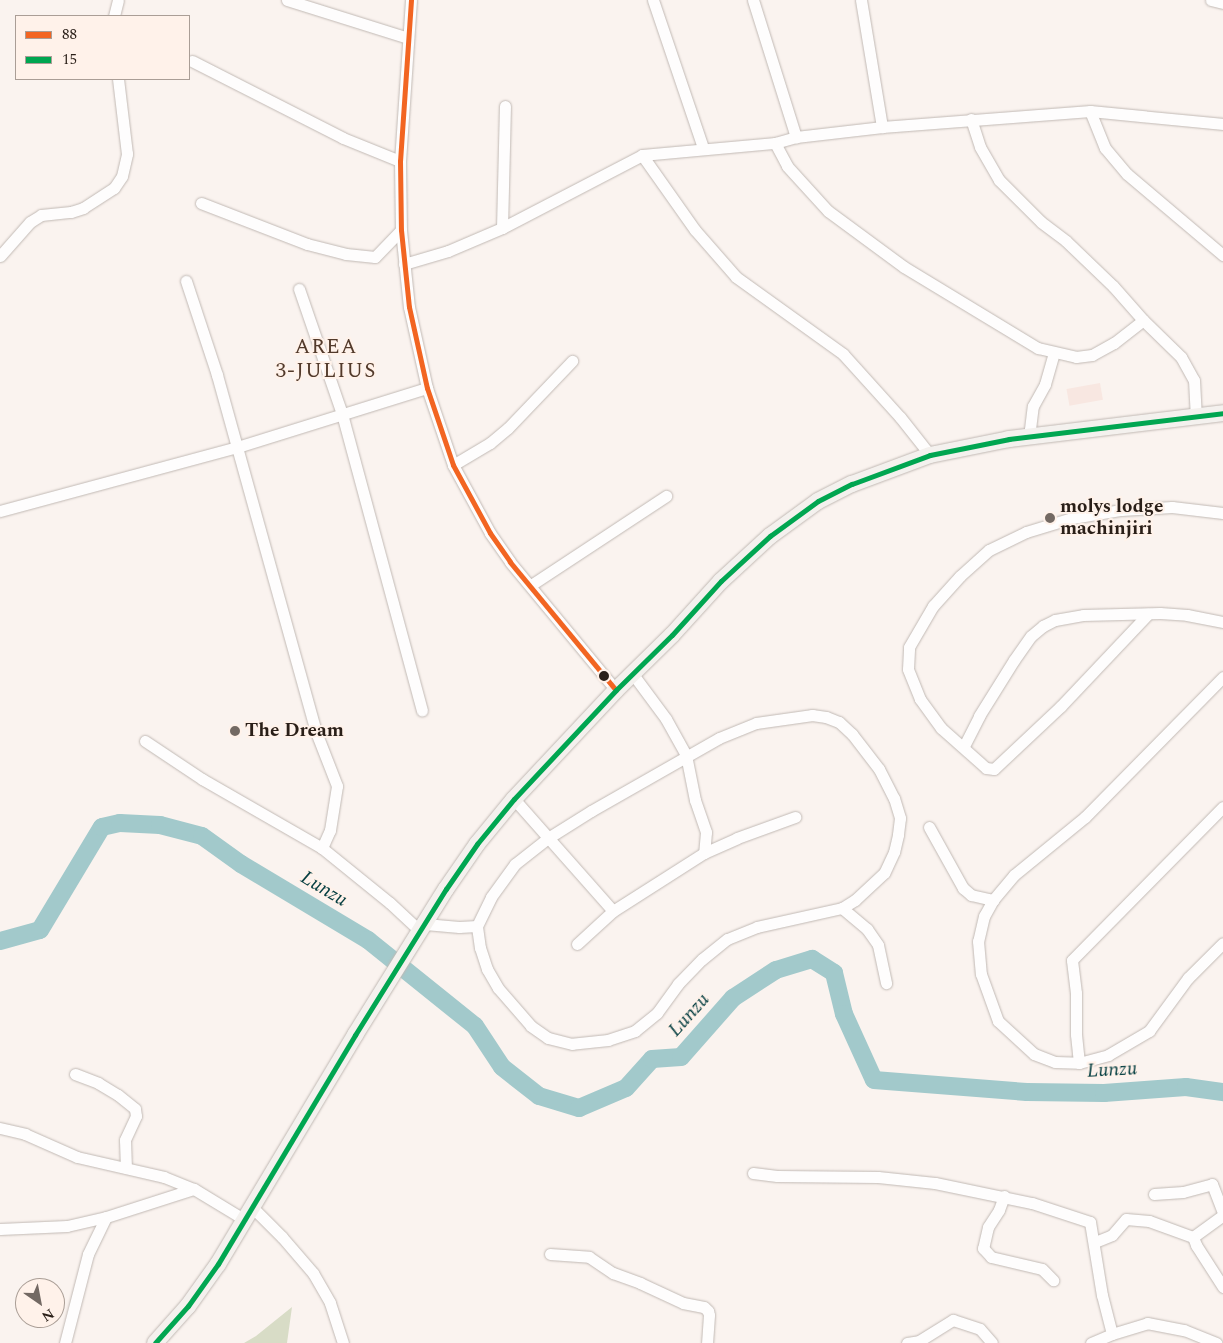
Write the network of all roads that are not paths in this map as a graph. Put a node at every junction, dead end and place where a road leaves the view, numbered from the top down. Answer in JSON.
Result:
{"nodes":[{"id":1,"x":118,"y":0,"type":"edge"},
{"id":2,"x":287,"y":0,"type":"edge"},
{"id":3,"x":412,"y":0,"type":"edge"},
{"id":4,"x":653,"y":0,"type":"edge"},
{"id":5,"x":753,"y":0,"type":"edge"},
{"id":6,"x":861,"y":0,"type":"edge"},
{"id":7,"x":1212,"y":0,"type":"edge"},
{"id":8,"x":1223,"y":3,"type":"edge"},
{"id":9,"x":114,"y":15,"type":"edge"},
{"id":10,"x":408,"y":38,"type":"junction"},
{"id":11,"x":192,"y":61,"type":"dead end"},
{"id":12,"x":118,"y":80,"type":"edge"},
{"id":13,"x":505,"y":106,"type":"dead end"},
{"id":14,"x":1090,"y":111,"type":"junction"},
{"id":15,"x":971,"y":119,"type":"junction"},
{"id":16,"x":1223,"y":124,"type":"edge"},
{"id":17,"x":882,"y":127,"type":"junction"},
{"id":18,"x":796,"y":137,"type":"junction"},
{"id":19,"x":775,"y":142,"type":"junction"},
{"id":20,"x":703,"y":148,"type":"junction"},
{"id":21,"x":642,"y":155,"type":"junction"},
{"id":22,"x":400,"y":161,"type":"junction"},
{"id":23,"x":200,"y":203,"type":"dead end"},
{"id":24,"x":502,"y":228,"type":"junction"},
{"id":25,"x":401,"y":230,"type":"junction"},
{"id":26,"x":1223,"y":255,"type":"edge"},
{"id":27,"x":0,"y":256,"type":"edge"},
{"id":28,"x":404,"y":264,"type":"junction"},
{"id":29,"x":186,"y":281,"type":"dead end"},
{"id":30,"x":299,"y":289,"type":"dead end"},
{"id":31,"x":1143,"y":320,"type":"junction"},
{"id":32,"x":1054,"y":353,"type":"junction"},
{"id":33,"x":572,"y":361,"type":"dead end"},
{"id":34,"x":427,"y":388,"type":"junction"},
{"id":35,"x":1223,"y":413,"type":"edge"},
{"id":36,"x":342,"y":414,"type":"junction"},
{"id":37,"x":1196,"y":417,"type":"junction"},
{"id":38,"x":1029,"y":437,"type":"junction"},
{"id":39,"x":237,"y":447,"type":"junction"},
{"id":40,"x":930,"y":455,"type":"junction"},
{"id":41,"x":452,"y":465,"type":"junction"},
{"id":42,"x":666,"y":496,"type":"dead end"},
{"id":43,"x":0,"y":511,"type":"edge"},
{"id":44,"x":1223,"y":513,"type":"edge"},
{"id":45,"x":531,"y":585,"type":"junction"},
{"id":46,"x":1148,"y":614,"type":"junction"},
{"id":47,"x":1223,"y":622,"type":"edge"},
{"id":48,"x":632,"y":673,"type":"junction"},
{"id":49,"x":1223,"y":677,"type":"edge"},
{"id":50,"x":616,"y":690,"type":"junction"},
{"id":51,"x":422,"y":710,"type":"dead end"},
{"id":52,"x":145,"y":742,"type":"dead end"},
{"id":53,"x":964,"y":746,"type":"junction"},
{"id":54,"x":686,"y":755,"type":"junction"},
{"id":55,"x":514,"y":799,"type":"junction"},
{"id":56,"x":1223,"y":807,"type":"edge"},
{"id":57,"x":795,"y":818,"type":"dead end"},
{"id":58,"x":929,"y":827,"type":"dead end"},
{"id":59,"x":548,"y":838,"type":"junction"},
{"id":60,"x":322,"y":848,"type":"junction"},
{"id":61,"x":704,"y":853,"type":"junction"},
{"id":62,"x":993,"y":900,"type":"junction"},
{"id":63,"x":842,"y":908,"type":"junction"},
{"id":64,"x":613,"y":911,"type":"junction"},
{"id":65,"x":477,"y":926,"type":"junction"},
{"id":66,"x":423,"y":928,"type":"junction"},
{"id":67,"x":1223,"y":943,"type":"edge"},
{"id":68,"x":577,"y":944,"type":"dead end"},
{"id":69,"x":886,"y":983,"type":"dead end"},
{"id":70,"x":1079,"y":1063,"type":"junction"},
{"id":71,"x":75,"y":1074,"type":"dead end"},
{"id":72,"x":0,"y":1128,"type":"edge"},
{"id":73,"x":126,"y":1168,"type":"junction"},
{"id":74,"x":753,"y":1173,"type":"dead end"},
{"id":75,"x":194,"y":1189,"type":"junction"},
{"id":76,"x":1154,"y":1194,"type":"dead end"},
{"id":77,"x":1004,"y":1196,"type":"junction"},
{"id":78,"x":249,"y":1214,"type":"junction"},
{"id":79,"x":1223,"y":1214,"type":"edge"},
{"id":80,"x":106,"y":1217,"type":"junction"},
{"id":81,"x":0,"y":1229,"type":"edge"},
{"id":82,"x":1193,"y":1237,"type":"junction"},
{"id":83,"x":1094,"y":1242,"type":"junction"},
{"id":84,"x":550,"y":1254,"type":"dead end"},
{"id":85,"x":1052,"y":1280,"type":"dead end"},
{"id":86,"x":1223,"y":1287,"type":"edge"},
{"id":87,"x":1112,"y":1334,"type":"junction"},
{"id":88,"x":65,"y":1343,"type":"edge"},
{"id":89,"x":155,"y":1343,"type":"edge"},
{"id":90,"x":343,"y":1343,"type":"edge"},
{"id":91,"x":707,"y":1343,"type":"edge"},
{"id":92,"x":907,"y":1343,"type":"edge"},
{"id":93,"x":992,"y":1343,"type":"edge"},
{"id":94,"x":1091,"y":1343,"type":"edge"},
{"id":95,"x":1216,"y":1343,"type":"edge"}],
"edges":[{"from":1,"to":9,"type":"street"},
{"from":2,"to":10,"type":"street"},
{"from":3,"to":10,"type":"street"},
{"from":4,"to":20,"type":"street"},
{"from":5,"to":18,"type":"street"},
{"from":6,"to":17,"type":"street"},
{"from":7,"to":8,"type":"street"},
{"from":10,"to":22,"type":"street"},
{"from":11,"to":22,"type":"street"},
{"from":12,"to":27,"type":"street"},
{"from":13,"to":24,"type":"street"},
{"from":14,"to":15,"type":"street"},
{"from":14,"to":16,"type":"street"},
{"from":14,"to":26,"type":"street"},
{"from":15,"to":17,"type":"street"},
{"from":15,"to":31,"type":"street"},
{"from":17,"to":18,"type":"street"},
{"from":18,"to":19,"type":"street"},
{"from":19,"to":20,"type":"street"},
{"from":19,"to":32,"type":"street"},
{"from":20,"to":21,"type":"street"},
{"from":21,"to":24,"type":"street"},
{"from":21,"to":40,"type":"street"},
{"from":22,"to":25,"type":"street"},
{"from":23,"to":25,"type":"street"},
{"from":24,"to":28,"type":"street"},
{"from":25,"to":28,"type":"street"},
{"from":28,"to":34,"type":"street"},
{"from":29,"to":39,"type":"street"},
{"from":30,"to":36,"type":"street"},
{"from":31,"to":32,"type":"street"},
{"from":31,"to":37,"type":"street"},
{"from":32,"to":38,"type":"street"},
{"from":33,"to":41,"type":"street"},
{"from":34,"to":36,"type":"street"},
{"from":34,"to":41,"type":"street"},
{"from":35,"to":37,"type":"main road"},
{"from":36,"to":39,"type":"street"},
{"from":36,"to":51,"type":"street"},
{"from":37,"to":38,"type":"main road"},
{"from":38,"to":40,"type":"main road"},
{"from":39,"to":43,"type":"street"},
{"from":39,"to":60,"type":"street"},
{"from":40,"to":48,"type":"main road"},
{"from":41,"to":45,"type":"street"},
{"from":42,"to":45,"type":"street"},
{"from":44,"to":53,"type":"street"},
{"from":45,"to":50,"type":"street"},
{"from":46,"to":47,"type":"street"},
{"from":46,"to":53,"type":"street"},
{"from":46,"to":53,"type":"street"},
{"from":48,"to":50,"type":"main road"},
{"from":48,"to":54,"type":"street"},
{"from":49,"to":62,"type":"street"},
{"from":50,"to":55,"type":"main road"},
{"from":52,"to":60,"type":"street"},
{"from":54,"to":59,"type":"street"},
{"from":54,"to":61,"type":"street"},
{"from":54,"to":63,"type":"street"},
{"from":55,"to":59,"type":"street"},
{"from":55,"to":66,"type":"main road"},
{"from":56,"to":70,"type":"street"},
{"from":57,"to":61,"type":"street"},
{"from":58,"to":62,"type":"street"},
{"from":59,"to":64,"type":"street"},
{"from":59,"to":65,"type":"street"},
{"from":60,"to":66,"type":"street"},
{"from":61,"to":64,"type":"street"},
{"from":62,"to":70,"type":"street"},
{"from":63,"to":65,"type":"street"},
{"from":63,"to":69,"type":"street"},
{"from":64,"to":68,"type":"street"},
{"from":65,"to":66,"type":"street"},
{"from":66,"to":78,"type":"main road"},
{"from":67,"to":70,"type":"street"},
{"from":71,"to":73,"type":"street"},
{"from":72,"to":73,"type":"street"},
{"from":73,"to":75,"type":"street"},
{"from":74,"to":77,"type":"street"},
{"from":75,"to":78,"type":"street"},
{"from":75,"to":80,"type":"street"},
{"from":76,"to":79,"type":"street"},
{"from":77,"to":83,"type":"street"},
{"from":77,"to":85,"type":"street"},
{"from":78,"to":89,"type":"main road"},
{"from":78,"to":90,"type":"street"},
{"from":79,"to":82,"type":"street"},
{"from":80,"to":81,"type":"street"},
{"from":80,"to":88,"type":"street"},
{"from":82,"to":83,"type":"street"},
{"from":82,"to":86,"type":"street"},
{"from":83,"to":87,"type":"street"},
{"from":84,"to":91,"type":"street"},
{"from":87,"to":94,"type":"street"},
{"from":87,"to":95,"type":"street"},
{"from":92,"to":93,"type":"street"}]}
